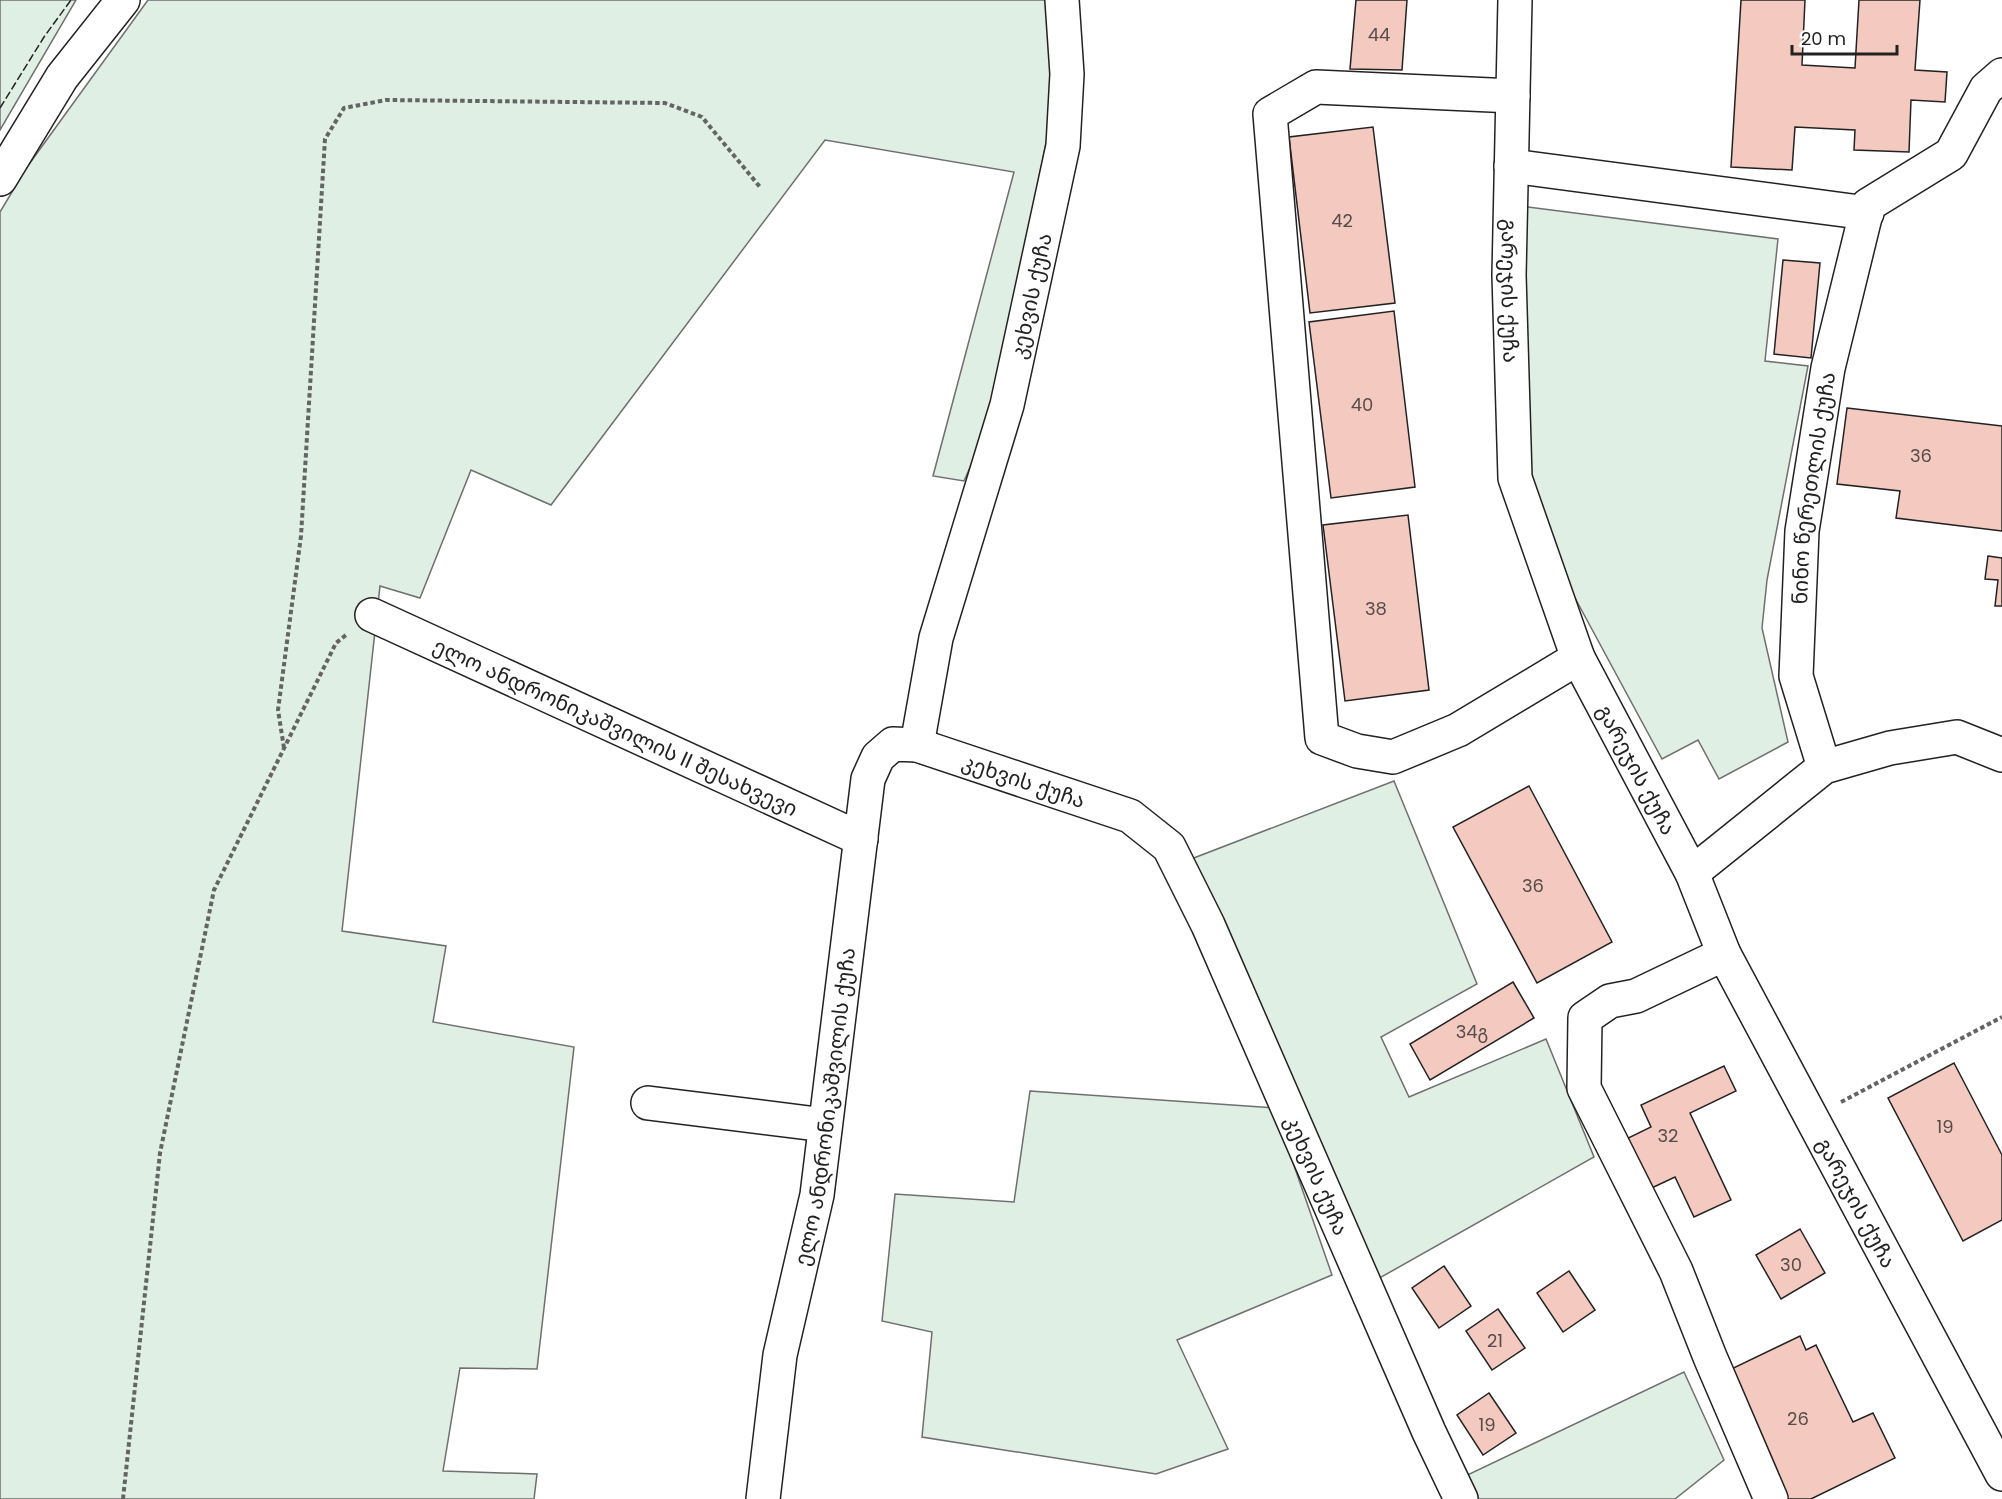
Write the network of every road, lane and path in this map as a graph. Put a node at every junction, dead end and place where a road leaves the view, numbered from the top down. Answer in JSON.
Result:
{"nodes":[{"id":1,"x":123,"y":0,"type":"edge"},
{"id":2,"x":1062,"y":0,"type":"edge"},
{"id":3,"x":1515,"y":0,"type":"edge"},
{"id":4,"x":2002,"y":75,"type":"edge"},
{"id":5,"x":1513,"y":96,"type":"junction"},
{"id":6,"x":1511,"y":166,"type":"junction"},
{"id":7,"x":0,"y":179,"type":"edge"},
{"id":8,"x":760,"y":187,"type":"dead end"},
{"id":9,"x":1867,"y":213,"type":"junction"},
{"id":10,"x":372,"y":615,"type":"joint"},
{"id":11,"x":1578,"y":658,"type":"junction"},
{"id":12,"x":916,"y":745,"type":"junction"},
{"id":13,"x":284,"y":748,"type":"junction"},
{"id":14,"x":2002,"y":755,"type":"edge"},
{"id":15,"x":1824,"y":767,"type":"junction"},
{"id":16,"x":861,"y":839,"type":"junction"},
{"id":17,"x":1692,"y":873,"type":"junction"},
{"id":18,"x":1724,"y":954,"type":"junction"},
{"id":19,"x":2002,"y":1017,"type":"edge"},
{"id":20,"x":648,"y":1103,"type":"dead end"},
{"id":21,"x":1812,"y":1118,"type":"junction"},
{"id":22,"x":825,"y":1125,"type":"junction"},
{"id":23,"x":1991,"y":1426,"type":"edge"},
{"id":24,"x":2002,"y":1474,"type":"edge"},
{"id":25,"x":123,"y":1499,"type":"edge"},
{"id":26,"x":763,"y":1499,"type":"edge"},
{"id":27,"x":1461,"y":1499,"type":"edge"},
{"id":28,"x":1771,"y":1499,"type":"edge"}],
"edges":[{"from":1,"to":7,"type":"street"},
{"from":2,"to":12,"type":"street","name":"კეხვის ქუჩა"},
{"from":3,"to":5,"type":"street","name":"გარეჯის ქუჩა"},
{"from":4,"to":9,"type":"street"},
{"from":5,"to":6,"type":"street","name":"გარეჯის ქუჩა"},
{"from":5,"to":11,"type":"street"},
{"from":6,"to":9,"type":"street"},
{"from":6,"to":11,"type":"street","name":"გარეჯის ქუჩა"},
{"from":8,"to":13,"type":"path"},
{"from":9,"to":15,"type":"street","name":"ნინო წერეთლის ქუჩა"},
{"from":10,"to":13,"type":"path"},
{"from":10,"to":16,"type":"street","name":"ელო ანდრონიკაშვილის II შესახვევი"},
{"from":11,"to":17,"type":"street","name":"გარეჯის ქუჩა"},
{"from":12,"to":16,"type":"street","name":"ელო ანდრონიკაშვილის ქუჩა"},
{"from":12,"to":27,"type":"street","name":"კეხვის ქუჩა"},
{"from":13,"to":25,"type":"path"},
{"from":14,"to":15,"type":"street"},
{"from":15,"to":17,"type":"street"},
{"from":16,"to":22,"type":"street","name":"ელო ანდრონიკაშვილის ქუჩა"},
{"from":17,"to":18,"type":"street","name":"გარეჯის ქუჩა"},
{"from":18,"to":21,"type":"street","name":"გარეჯის ქუჩა"},
{"from":18,"to":28,"type":"street"},
{"from":19,"to":21,"type":"path"},
{"from":20,"to":22,"type":"street"},
{"from":21,"to":23,"type":"street","name":"გარეჯის ქუჩა"},
{"from":22,"to":26,"type":"street","name":"ელო ანდრონიკაშვილის ქუჩა"},
{"from":23,"to":24,"type":"street","name":"გარეჯის ქუჩა"}]}
